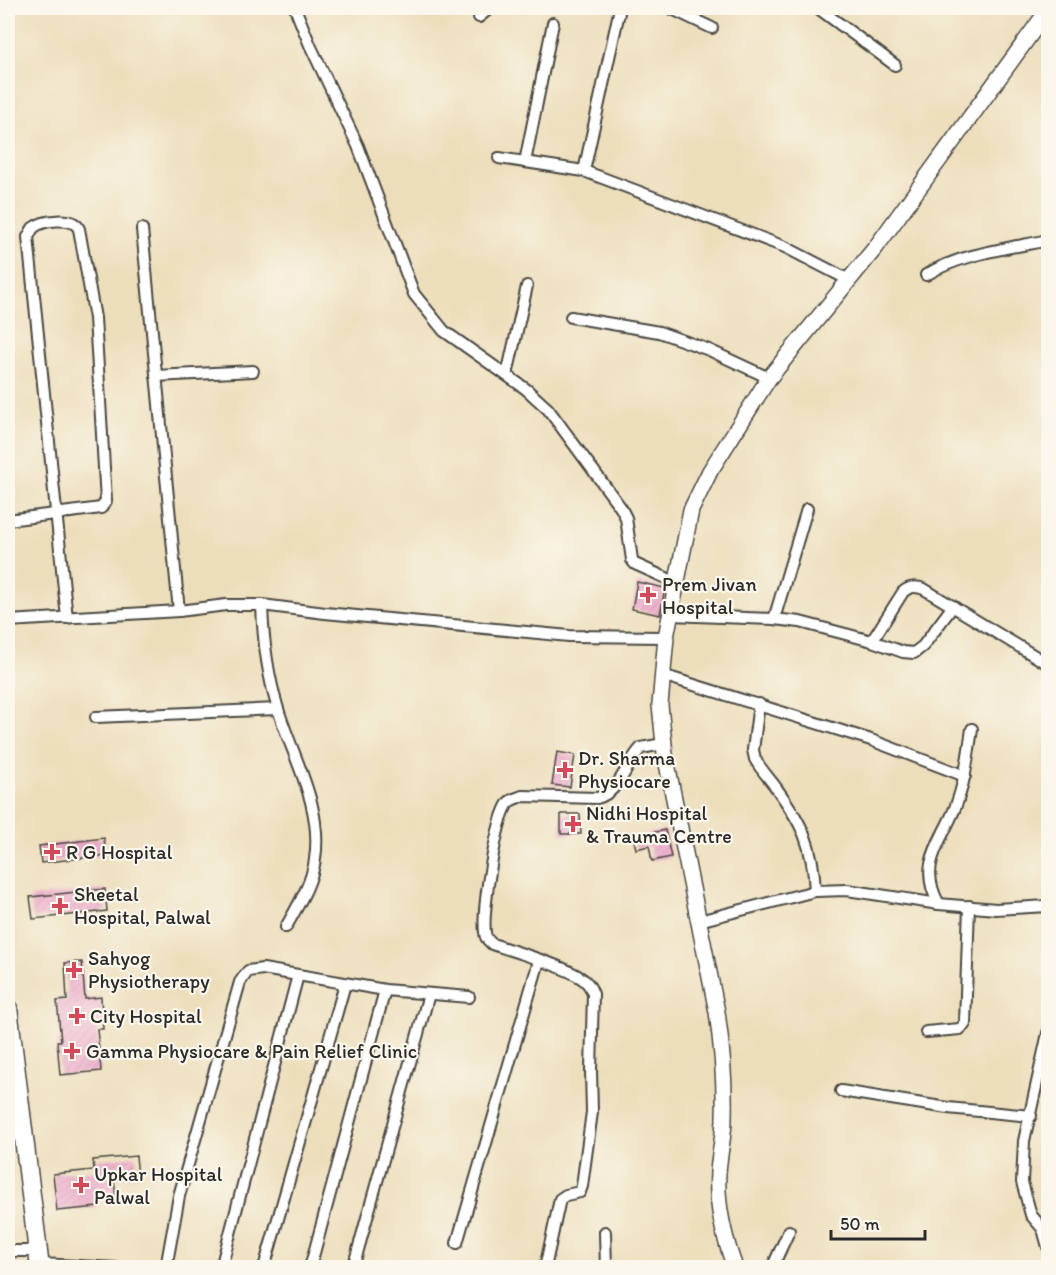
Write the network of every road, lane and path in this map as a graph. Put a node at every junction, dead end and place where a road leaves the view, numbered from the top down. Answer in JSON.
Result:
{"nodes":[{"id":1,"x":295,"y":8,"type":"edge"},
{"id":2,"x":490,"y":8,"type":"edge"},
{"id":3,"x":620,"y":8,"type":"edge"},
{"id":4,"x":670,"y":8,"type":"edge"},
{"id":5,"x":818,"y":8,"type":"edge"},
{"id":6,"x":1048,"y":10,"type":"edge"},
{"id":7,"x":479,"y":17,"type":"dead end"},
{"id":8,"x":553,"y":23,"type":"dead end"},
{"id":9,"x":712,"y":28,"type":"dead end"},
{"id":10,"x":895,"y":65,"type":"dead end"},
{"id":11,"x":499,"y":158,"type":"dead end"},
{"id":12,"x":525,"y":162,"type":"junction"},
{"id":13,"x":584,"y":171,"type":"junction"},
{"id":14,"x":142,"y":229,"type":"dead end"},
{"id":15,"x":1048,"y":240,"type":"edge"},
{"id":16,"x":926,"y":275,"type":"dead end"},
{"id":17,"x":849,"y":280,"type":"junction"},
{"id":18,"x":527,"y":286,"type":"dead end"},
{"id":19,"x":571,"y":317,"type":"dead end"},
{"id":20,"x":253,"y":371,"type":"dead end"},
{"id":21,"x":507,"y":375,"type":"junction"},
{"id":22,"x":156,"y":376,"type":"junction"},
{"id":23,"x":769,"y":378,"type":"junction"},
{"id":24,"x":807,"y":509,"type":"dead end"},
{"id":25,"x":57,"y":514,"type":"junction"},
{"id":26,"x":8,"y":520,"type":"edge"},
{"id":27,"x":675,"y":582,"type":"junction"},
{"id":28,"x":262,"y":605,"type":"junction"},
{"id":29,"x":952,"y":606,"type":"junction"},
{"id":30,"x":179,"y":611,"type":"junction"},
{"id":31,"x":671,"y":615,"type":"junction"},
{"id":32,"x":67,"y":618,"type":"junction"},
{"id":33,"x":774,"y":618,"type":"junction"},
{"id":34,"x":8,"y":621,"type":"edge"},
{"id":35,"x":666,"y":637,"type":"junction"},
{"id":36,"x":872,"y":641,"type":"junction"},
{"id":37,"x":1048,"y":664,"type":"edge"},
{"id":38,"x":662,"y":675,"type":"junction"},
{"id":39,"x":759,"y":704,"type":"junction"},
{"id":40,"x":278,"y":709,"type":"junction"},
{"id":41,"x":96,"y":717,"type":"dead end"},
{"id":42,"x":972,"y":729,"type":"dead end"},
{"id":43,"x":663,"y":744,"type":"junction"},
{"id":44,"x":964,"y":776,"type":"junction"},
{"id":45,"x":815,"y":891,"type":"junction"},
{"id":46,"x":939,"y":904,"type":"junction"},
{"id":47,"x":969,"y":906,"type":"junction"},
{"id":48,"x":1048,"y":906,"type":"edge"},
{"id":49,"x":699,"y":921,"type":"junction"},
{"id":50,"x":286,"y":927,"type":"dead end"},
{"id":51,"x":539,"y":961,"type":"junction"},
{"id":52,"x":298,"y":975,"type":"junction"},
{"id":53,"x":345,"y":984,"type":"junction"},
{"id":54,"x":385,"y":990,"type":"junction"},
{"id":55,"x":429,"y":994,"type":"junction"},
{"id":56,"x":469,"y":997,"type":"dead end"},
{"id":57,"x":8,"y":1008,"type":"edge"},
{"id":58,"x":926,"y":1032,"type":"dead end"},
{"id":59,"x":1048,"y":1033,"type":"edge"},
{"id":60,"x":840,"y":1091,"type":"dead end"},
{"id":61,"x":1030,"y":1116,"type":"junction"},
{"id":62,"x":789,"y":1231,"type":"dead end"},
{"id":63,"x":605,"y":1232,"type":"dead end"},
{"id":64,"x":457,"y":1243,"type":"dead end"},
{"id":65,"x":1048,"y":1247,"type":"edge"},
{"id":66,"x":8,"y":1251,"type":"edge"},
{"id":67,"x":40,"y":1260,"type":"edge"},
{"id":68,"x":116,"y":1268,"type":"edge"},
{"id":69,"x":166,"y":1268,"type":"edge"},
{"id":70,"x":221,"y":1268,"type":"edge"},
{"id":71,"x":264,"y":1268,"type":"edge"},
{"id":72,"x":310,"y":1268,"type":"edge"},
{"id":73,"x":353,"y":1268,"type":"edge"},
{"id":74,"x":545,"y":1268,"type":"edge"},
{"id":75,"x":606,"y":1268,"type":"edge"},
{"id":76,"x":735,"y":1268,"type":"edge"},
{"id":77,"x":772,"y":1268,"type":"edge"}],
"edges":[{"from":1,"to":21,"type":"street"},
{"from":2,"to":7,"type":"street"},
{"from":3,"to":13,"type":"street"},
{"from":4,"to":9,"type":"street"},
{"from":5,"to":10,"type":"street"},
{"from":6,"to":17,"type":"main road"},
{"from":8,"to":12,"type":"street"},
{"from":11,"to":12,"type":"street"},
{"from":12,"to":13,"type":"street"},
{"from":13,"to":17,"type":"street"},
{"from":14,"to":22,"type":"street"},
{"from":15,"to":16,"type":"street"},
{"from":17,"to":23,"type":"main road"},
{"from":18,"to":21,"type":"street"},
{"from":19,"to":23,"type":"street"},
{"from":20,"to":22,"type":"street"},
{"from":21,"to":27,"type":"street"},
{"from":22,"to":30,"type":"street"},
{"from":23,"to":27,"type":"main road"},
{"from":24,"to":33,"type":"street"},
{"from":25,"to":25,"type":"street"},
{"from":25,"to":26,"type":"street"},
{"from":25,"to":32,"type":"street"},
{"from":27,"to":31,"type":"main road"},
{"from":28,"to":30,"type":"street"},
{"from":28,"to":35,"type":"street"},
{"from":28,"to":40,"type":"street"},
{"from":29,"to":36,"type":"street"},
{"from":29,"to":36,"type":"street"},
{"from":29,"to":37,"type":"street"},
{"from":30,"to":32,"type":"street"},
{"from":31,"to":33,"type":"street"},
{"from":31,"to":35,"type":"main road"},
{"from":32,"to":34,"type":"street"},
{"from":33,"to":36,"type":"street"},
{"from":35,"to":38,"type":"main road"},
{"from":38,"to":39,"type":"street"},
{"from":38,"to":43,"type":"main road"},
{"from":39,"to":44,"type":"street"},
{"from":39,"to":45,"type":"street"},
{"from":40,"to":41,"type":"street"},
{"from":40,"to":50,"type":"street"},
{"from":42,"to":44,"type":"street"},
{"from":43,"to":49,"type":"main road"},
{"from":43,"to":51,"type":"street"},
{"from":44,"to":46,"type":"street"},
{"from":45,"to":46,"type":"street"},
{"from":45,"to":49,"type":"street"},
{"from":46,"to":47,"type":"street"},
{"from":47,"to":48,"type":"street"},
{"from":47,"to":58,"type":"street"},
{"from":49,"to":76,"type":"main road"},
{"from":51,"to":64,"type":"street"},
{"from":51,"to":74,"type":"street"},
{"from":52,"to":53,"type":"street"},
{"from":52,"to":69,"type":"street"},
{"from":52,"to":70,"type":"street"},
{"from":53,"to":54,"type":"street"},
{"from":53,"to":71,"type":"street"},
{"from":54,"to":55,"type":"street"},
{"from":54,"to":72,"type":"street"},
{"from":55,"to":56,"type":"street"},
{"from":55,"to":73,"type":"street"},
{"from":57,"to":67,"type":"highway"},
{"from":59,"to":61,"type":"street"},
{"from":60,"to":61,"type":"street"},
{"from":61,"to":65,"type":"street"},
{"from":62,"to":77,"type":"street"},
{"from":63,"to":75,"type":"street"},
{"from":66,"to":67,"type":"street"},
{"from":67,"to":68,"type":"street"}]}
